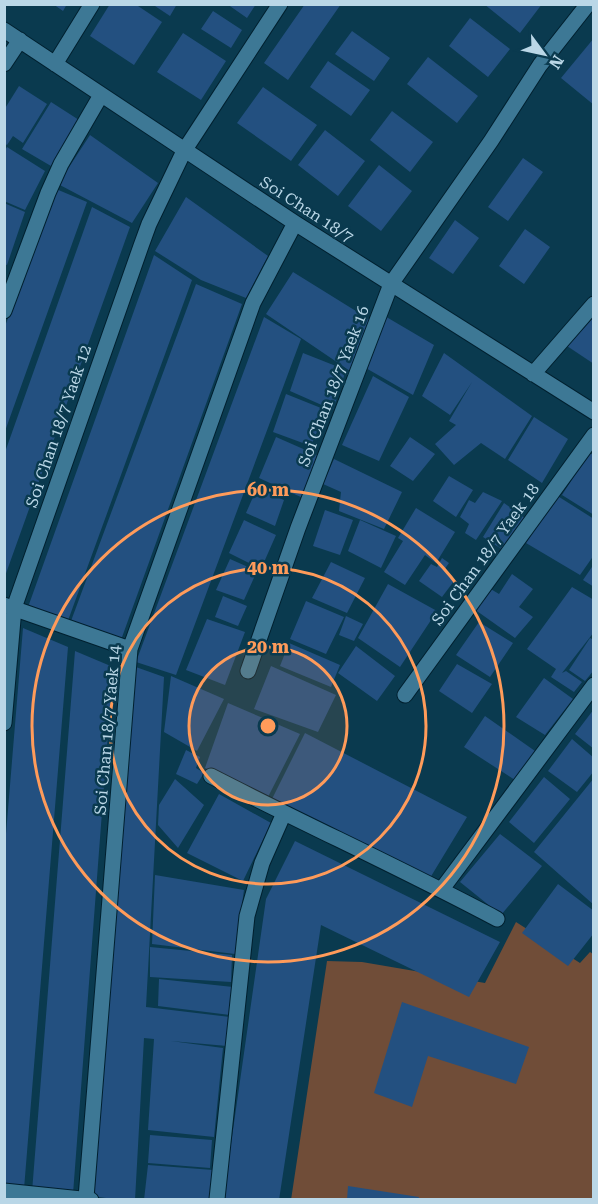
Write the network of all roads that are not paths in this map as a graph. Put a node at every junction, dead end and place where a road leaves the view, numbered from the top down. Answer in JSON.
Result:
{"nodes":[{"id":1,"x":92,"y":4,"type":"edge"},
{"id":2,"x":280,"y":4,"type":"edge"},
{"id":3,"x":588,"y":4,"type":"edge"},
{"id":4,"x":4,"y":30,"type":"edge"},
{"id":5,"x":20,"y":40,"type":"junction"},
{"id":6,"x":4,"y":64,"type":"edge"},
{"id":7,"x":55,"y":64,"type":"junction"},
{"id":8,"x":101,"y":96,"type":"junction"},
{"id":9,"x":184,"y":151,"type":"junction"},
{"id":10,"x":295,"y":223,"type":"junction"},
{"id":11,"x":391,"y":284,"type":"junction"},
{"id":12,"x":594,"y":304,"type":"edge"},
{"id":13,"x":4,"y":311,"type":"edge"},
{"id":14,"x":533,"y":374,"type":"junction"},
{"id":15,"x":594,"y":412,"type":"edge"},
{"id":16,"x":594,"y":435,"type":"edge"},
{"id":17,"x":9,"y":606,"type":"edge"},
{"id":18,"x":130,"y":649,"type":"junction"},
{"id":19,"x":248,"y":671,"type":"dead end"},
{"id":20,"x":594,"y":686,"type":"edge"},
{"id":21,"x":405,"y":695,"type":"dead end"},
{"id":22,"x":4,"y":723,"type":"edge"},
{"id":23,"x":211,"y":776,"type":"dead end"},
{"id":24,"x":284,"y":813,"type":"junction"},
{"id":25,"x":442,"y":889,"type":"junction"},
{"id":26,"x":497,"y":919,"type":"dead end"},
{"id":27,"x":4,"y":1191,"type":"edge"},
{"id":28,"x":88,"y":1199,"type":"edge"},
{"id":29,"x":217,"y":1199,"type":"edge"}],
"edges":[{"from":1,"to":7,"type":"street"},
{"from":2,"to":9,"type":"street","name":"Soi Chan 18/7 Yaek 12"},
{"from":3,"to":11,"type":"street","name":"Soi Chan 18/7 Yaek 16"},
{"from":4,"to":5,"type":"street","name":"Soi Chan 18/7"},
{"from":5,"to":6,"type":"street"},
{"from":5,"to":7,"type":"street","name":"Soi Chan 18/7"},
{"from":7,"to":8,"type":"street","name":"Soi Chan 18/7"},
{"from":8,"to":9,"type":"street","name":"Soi Chan 18/7"},
{"from":8,"to":13,"type":"street"},
{"from":9,"to":10,"type":"street","name":"Soi Chan 18/7"},
{"from":9,"to":17,"type":"street","name":"Soi Chan 18/7 Yaek 12"},
{"from":10,"to":11,"type":"street","name":"Soi Chan 18/7"},
{"from":10,"to":18,"type":"street","name":"Soi Chan 18/7 Yaek 14"},
{"from":11,"to":14,"type":"street","name":"Soi Chan 18/7"},
{"from":11,"to":19,"type":"street","name":"Soi Chan 18/7 Yaek 16"},
{"from":12,"to":14,"type":"street"},
{"from":14,"to":15,"type":"street","name":"Soi Chan 18/7"},
{"from":16,"to":21,"type":"street","name":"Soi Chan 18/7 Yaek 18"},
{"from":17,"to":18,"type":"street"},
{"from":17,"to":22,"type":"street","name":"Soi Chan 18/7 Yaek 12"},
{"from":18,"to":28,"type":"street","name":"Soi Chan 18/7 Yaek 14"},
{"from":20,"to":25,"type":"street"},
{"from":23,"to":24,"type":"street"},
{"from":24,"to":25,"type":"street"},
{"from":24,"to":29,"type":"street"},
{"from":25,"to":26,"type":"street"},
{"from":27,"to":28,"type":"street"}]}
